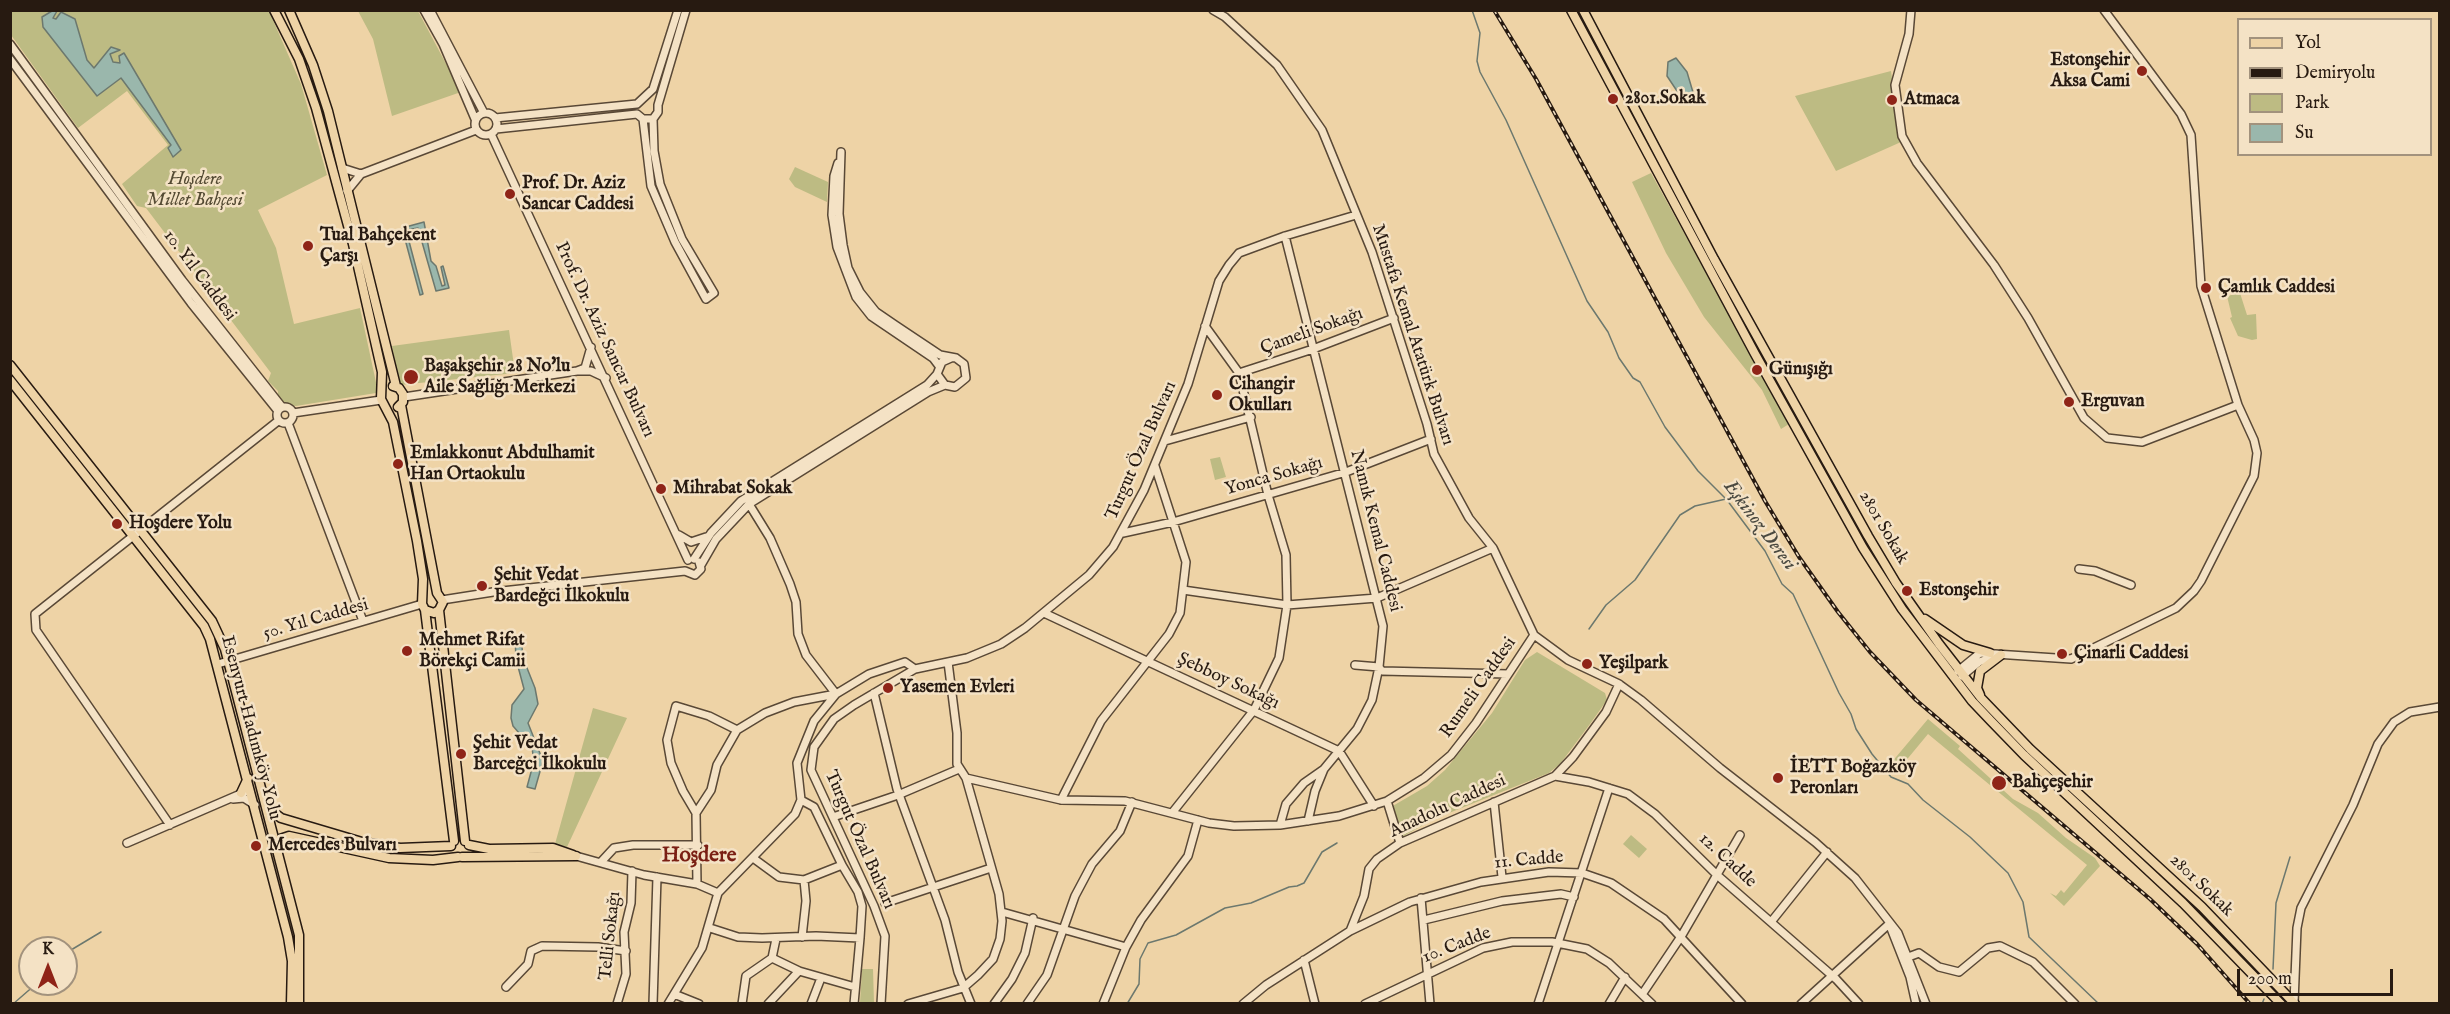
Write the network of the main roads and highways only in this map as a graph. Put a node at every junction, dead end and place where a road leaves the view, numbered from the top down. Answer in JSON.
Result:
{"nodes":[{"id":1,"x":274,"y":10,"type":"edge"},
{"id":2,"x":289,"y":10,"type":"edge"},
{"id":3,"x":1571,"y":10,"type":"edge"},
{"id":4,"x":1582,"y":10,"type":"edge"},
{"id":5,"x":336,"y":185,"type":"junction"},
{"id":6,"x":347,"y":187,"type":"junction"},
{"id":7,"x":10,"y":365,"type":"edge"},
{"id":8,"x":10,"y":380,"type":"edge"},
{"id":9,"x":396,"y":386,"type":"junction"},
{"id":10,"x":382,"y":395,"type":"junction"},
{"id":11,"x":402,"y":401,"type":"junction"},
{"id":12,"x":387,"y":408,"type":"junction"},
{"id":13,"x":137,"y":532,"type":"junction"},
{"id":14,"x":440,"y":596,"type":"junction"},
{"id":15,"x":424,"y":603,"type":"junction"},
{"id":16,"x":439,"y":610,"type":"junction"},
{"id":17,"x":1914,"y":610,"type":"junction"},
{"id":18,"x":1990,"y":652,"type":"road end"},
{"id":19,"x":2004,"y":654,"type":"road end"},
{"id":20,"x":1959,"y":676,"type":"junction"},
{"id":21,"x":1981,"y":698,"type":"junction"},
{"id":22,"x":248,"y":778,"type":"junction"},
{"id":23,"x":258,"y":781,"type":"junction"},
{"id":24,"x":241,"y":792,"type":"road end"},
{"id":25,"x":453,"y":843,"type":"junction"},
{"id":26,"x":467,"y":843,"type":"junction"},
{"id":27,"x":460,"y":857,"type":"junction"},
{"id":28,"x":277,"y":858,"type":"junction"},
{"id":29,"x":2270,"y":991,"type":"junction"},
{"id":30,"x":2294,"y":1003,"type":"edge"},
{"id":31,"x":291,"y":1004,"type":"edge"},
{"id":32,"x":299,"y":1004,"type":"edge"},
{"id":33,"x":2281,"y":1004,"type":"edge"},
{"id":34,"x":2286,"y":1004,"type":"edge"}],
"edges":[{"from":1,"to":5,"type":"main road"},
{"from":2,"to":6,"type":"main road"},
{"from":3,"to":20,"type":"main road","name":"2801 Sokak"},
{"from":4,"to":17,"type":"main road","name":"2801 Sokak"},
{"from":5,"to":6,"type":"main road"},
{"from":5,"to":10,"type":"main road"},
{"from":6,"to":9,"type":"main road"},
{"from":7,"to":13,"type":"main road","name":"Esenyurt Hadımköy Yolu"},
{"from":8,"to":13,"type":"main road","name":"Esenyurt Hadımköy Yolu"},
{"from":9,"to":10,"type":"main road"},
{"from":9,"to":11,"type":"main road"},
{"from":10,"to":12,"type":"main road"},
{"from":11,"to":12,"type":"main road"},
{"from":11,"to":14,"type":"main road"},
{"from":12,"to":15,"type":"main road"},
{"from":13,"to":22,"type":"main road","name":"Esenyurt Hadımköy Yolu"},
{"from":13,"to":23,"type":"main road","name":"Esenyurt Hadımköy Yolu"},
{"from":14,"to":15,"type":"main road"},
{"from":14,"to":16,"type":"main road"},
{"from":15,"to":16,"type":"main road"},
{"from":15,"to":25,"type":"main road"},
{"from":16,"to":26,"type":"main road"},
{"from":17,"to":18,"type":"main road"},
{"from":17,"to":20,"type":"main road","name":"2801 Sokak"},
{"from":19,"to":21,"type":"main road"},
{"from":20,"to":21,"type":"main road","name":"2801 Sokak"},
{"from":20,"to":29,"type":"main road","name":"2801 Sokak"},
{"from":21,"to":30,"type":"main road","name":"2801 Sokak"},
{"from":22,"to":24,"type":"main road"},
{"from":22,"to":31,"type":"main road","name":"Esenyurt Hadımköy Yolu"},
{"from":23,"to":25,"type":"main road"},
{"from":23,"to":28,"type":"main road","name":"Esenyurt Hadımköy Yolu"},
{"from":25,"to":26,"type":"main road"},
{"from":25,"to":27,"type":"main road"},
{"from":26,"to":27,"type":"main road"},
{"from":26,"to":27,"type":"main road"},
{"from":27,"to":28,"type":"main road"},
{"from":28,"to":32,"type":"main road","name":"Esenyurt Hadımköy Yolu"},
{"from":29,"to":33,"type":"main road","name":"2801 Sokak"},
{"from":29,"to":34,"type":"main road"}]}
